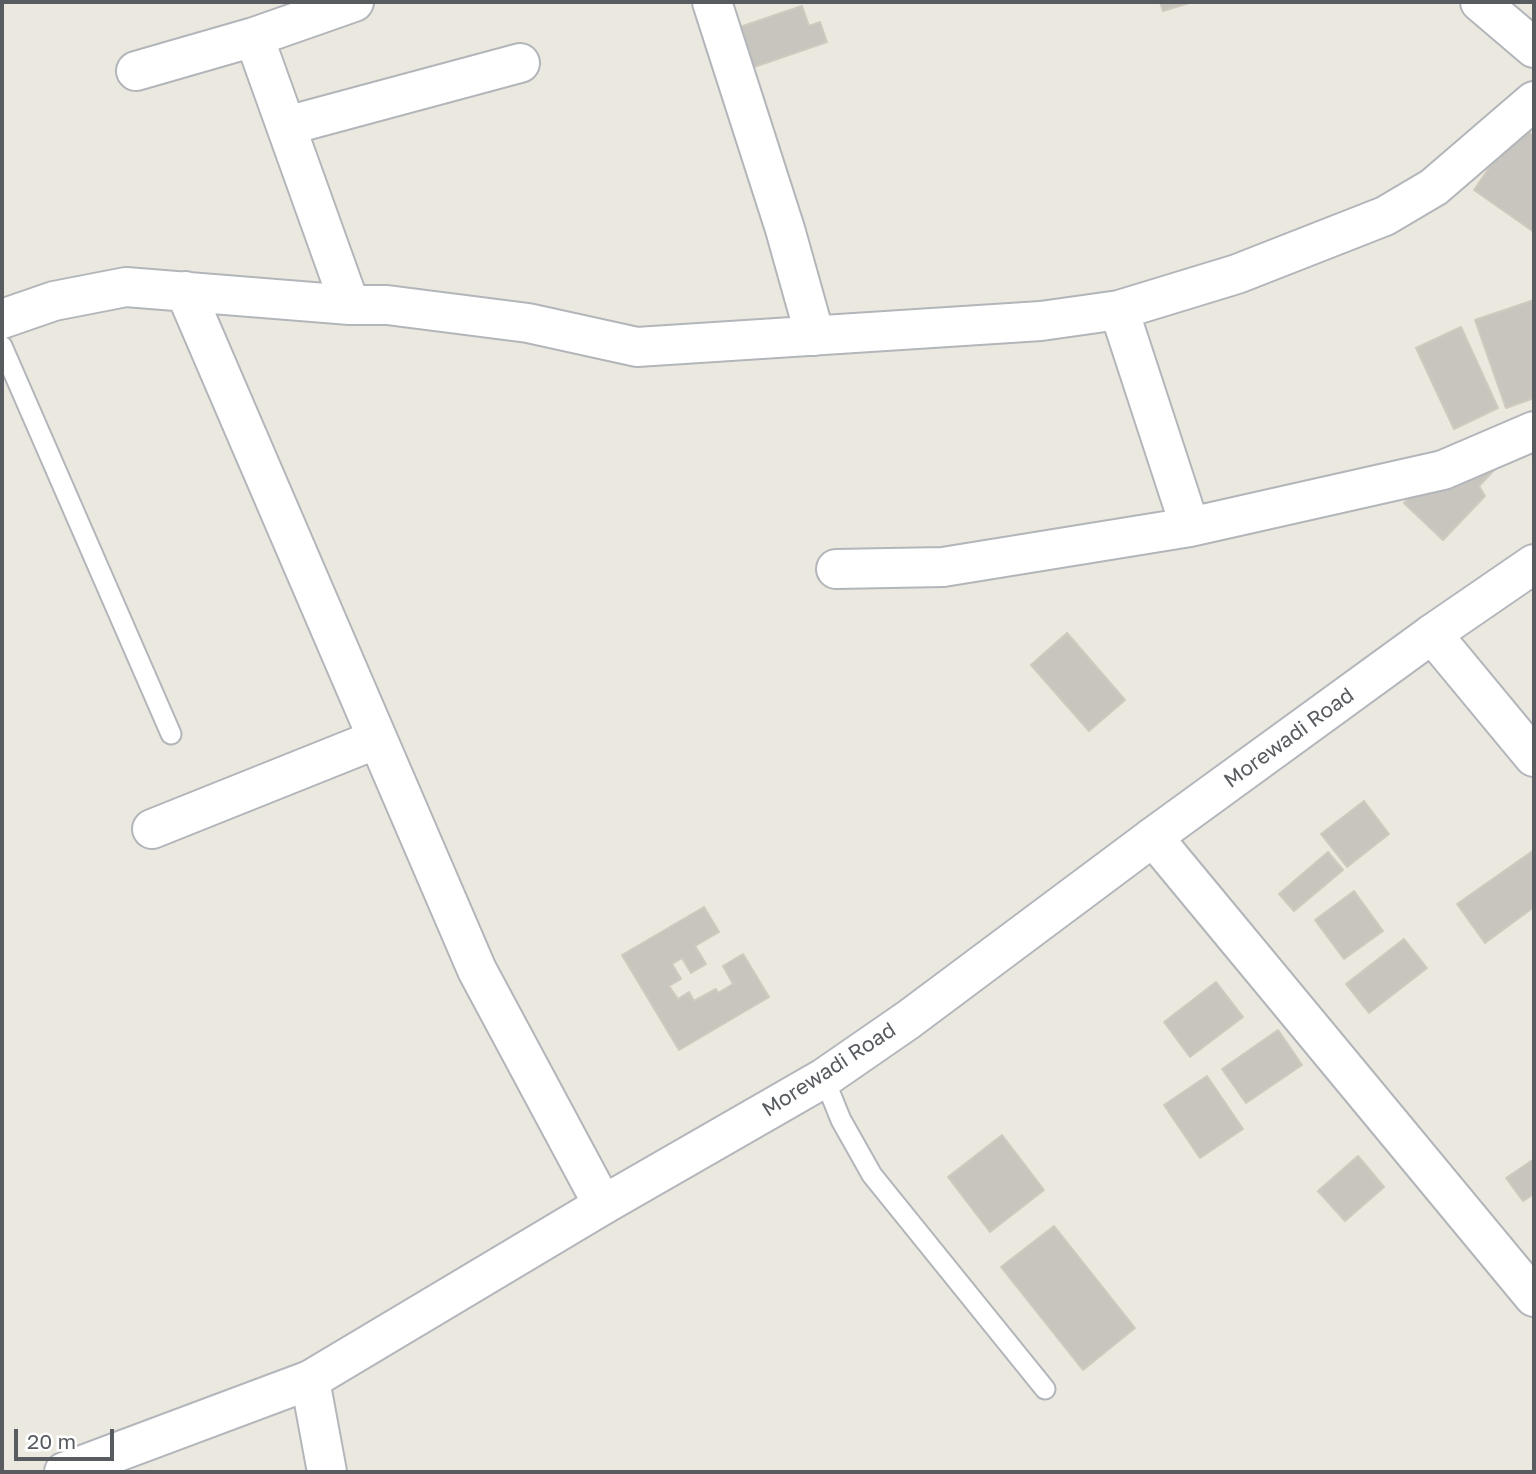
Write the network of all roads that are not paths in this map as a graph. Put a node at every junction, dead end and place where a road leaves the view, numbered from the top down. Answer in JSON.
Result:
{"nodes":[{"id":1,"x":354,"y":2,"type":"edge"},
{"id":2,"x":712,"y":2,"type":"edge"},
{"id":3,"x":1479,"y":2,"type":"edge"},
{"id":4,"x":254,"y":37,"type":"junction"},
{"id":5,"x":1534,"y":48,"type":"edge"},
{"id":6,"x":520,"y":63,"type":"dead end"},
{"id":7,"x":136,"y":71,"type":"dead end"},
{"id":8,"x":1534,"y":101,"type":"edge"},
{"id":9,"x":286,"y":127,"type":"junction"},
{"id":10,"x":185,"y":291,"type":"junction"},
{"id":11,"x":350,"y":305,"type":"junction"},
{"id":12,"x":1119,"y":310,"type":"junction"},
{"id":13,"x":2,"y":319,"type":"edge"},
{"id":14,"x":815,"y":336,"type":"junction"},
{"id":15,"x":2,"y":346,"type":"edge"},
{"id":16,"x":1534,"y":431,"type":"edge"},
{"id":17,"x":1190,"y":527,"type":"junction"},
{"id":18,"x":1534,"y":564,"type":"edge"},
{"id":19,"x":836,"y":569,"type":"dead end"},
{"id":20,"x":1432,"y":634,"type":"junction"},
{"id":21,"x":171,"y":734,"type":"dead end"},
{"id":22,"x":377,"y":739,"type":"junction"},
{"id":23,"x":1534,"y":757,"type":"edge"},
{"id":24,"x":152,"y":829,"type":"dead end"},
{"id":25,"x":1153,"y":837,"type":"junction"},
{"id":26,"x":824,"y":1078,"type":"junction"},
{"id":27,"x":603,"y":1205,"type":"junction"},
{"id":28,"x":1534,"y":1297,"type":"edge"},
{"id":29,"x":310,"y":1380,"type":"junction"},
{"id":30,"x":1045,"y":1389,"type":"dead end"},
{"id":31,"x":64,"y":1472,"type":"edge"},
{"id":32,"x":327,"y":1472,"type":"edge"}],
"edges":[{"from":1,"to":4,"type":"street"},
{"from":2,"to":14,"type":"street"},
{"from":3,"to":5,"type":"street"},
{"from":4,"to":7,"type":"street"},
{"from":4,"to":9,"type":"street"},
{"from":6,"to":9,"type":"street"},
{"from":8,"to":12,"type":"street"},
{"from":9,"to":11,"type":"street"},
{"from":10,"to":11,"type":"street"},
{"from":10,"to":13,"type":"street"},
{"from":10,"to":22,"type":"street"},
{"from":11,"to":14,"type":"street"},
{"from":12,"to":14,"type":"street"},
{"from":12,"to":17,"type":"street"},
{"from":15,"to":21,"type":"lane"},
{"from":16,"to":17,"type":"street"},
{"from":17,"to":19,"type":"street"},
{"from":18,"to":20,"type":"street","name":"Morewadi Road"},
{"from":20,"to":23,"type":"street"},
{"from":20,"to":25,"type":"street","name":"Morewadi Road"},
{"from":22,"to":24,"type":"street"},
{"from":22,"to":27,"type":"street"},
{"from":25,"to":26,"type":"street","name":"Morewadi Road"},
{"from":25,"to":28,"type":"street"},
{"from":26,"to":27,"type":"street","name":"Morewadi Road"},
{"from":26,"to":30,"type":"lane"},
{"from":27,"to":29,"type":"street","name":"Morewadi Road"},
{"from":29,"to":31,"type":"street","name":"Morewadi Road"},
{"from":29,"to":32,"type":"street"}]}
